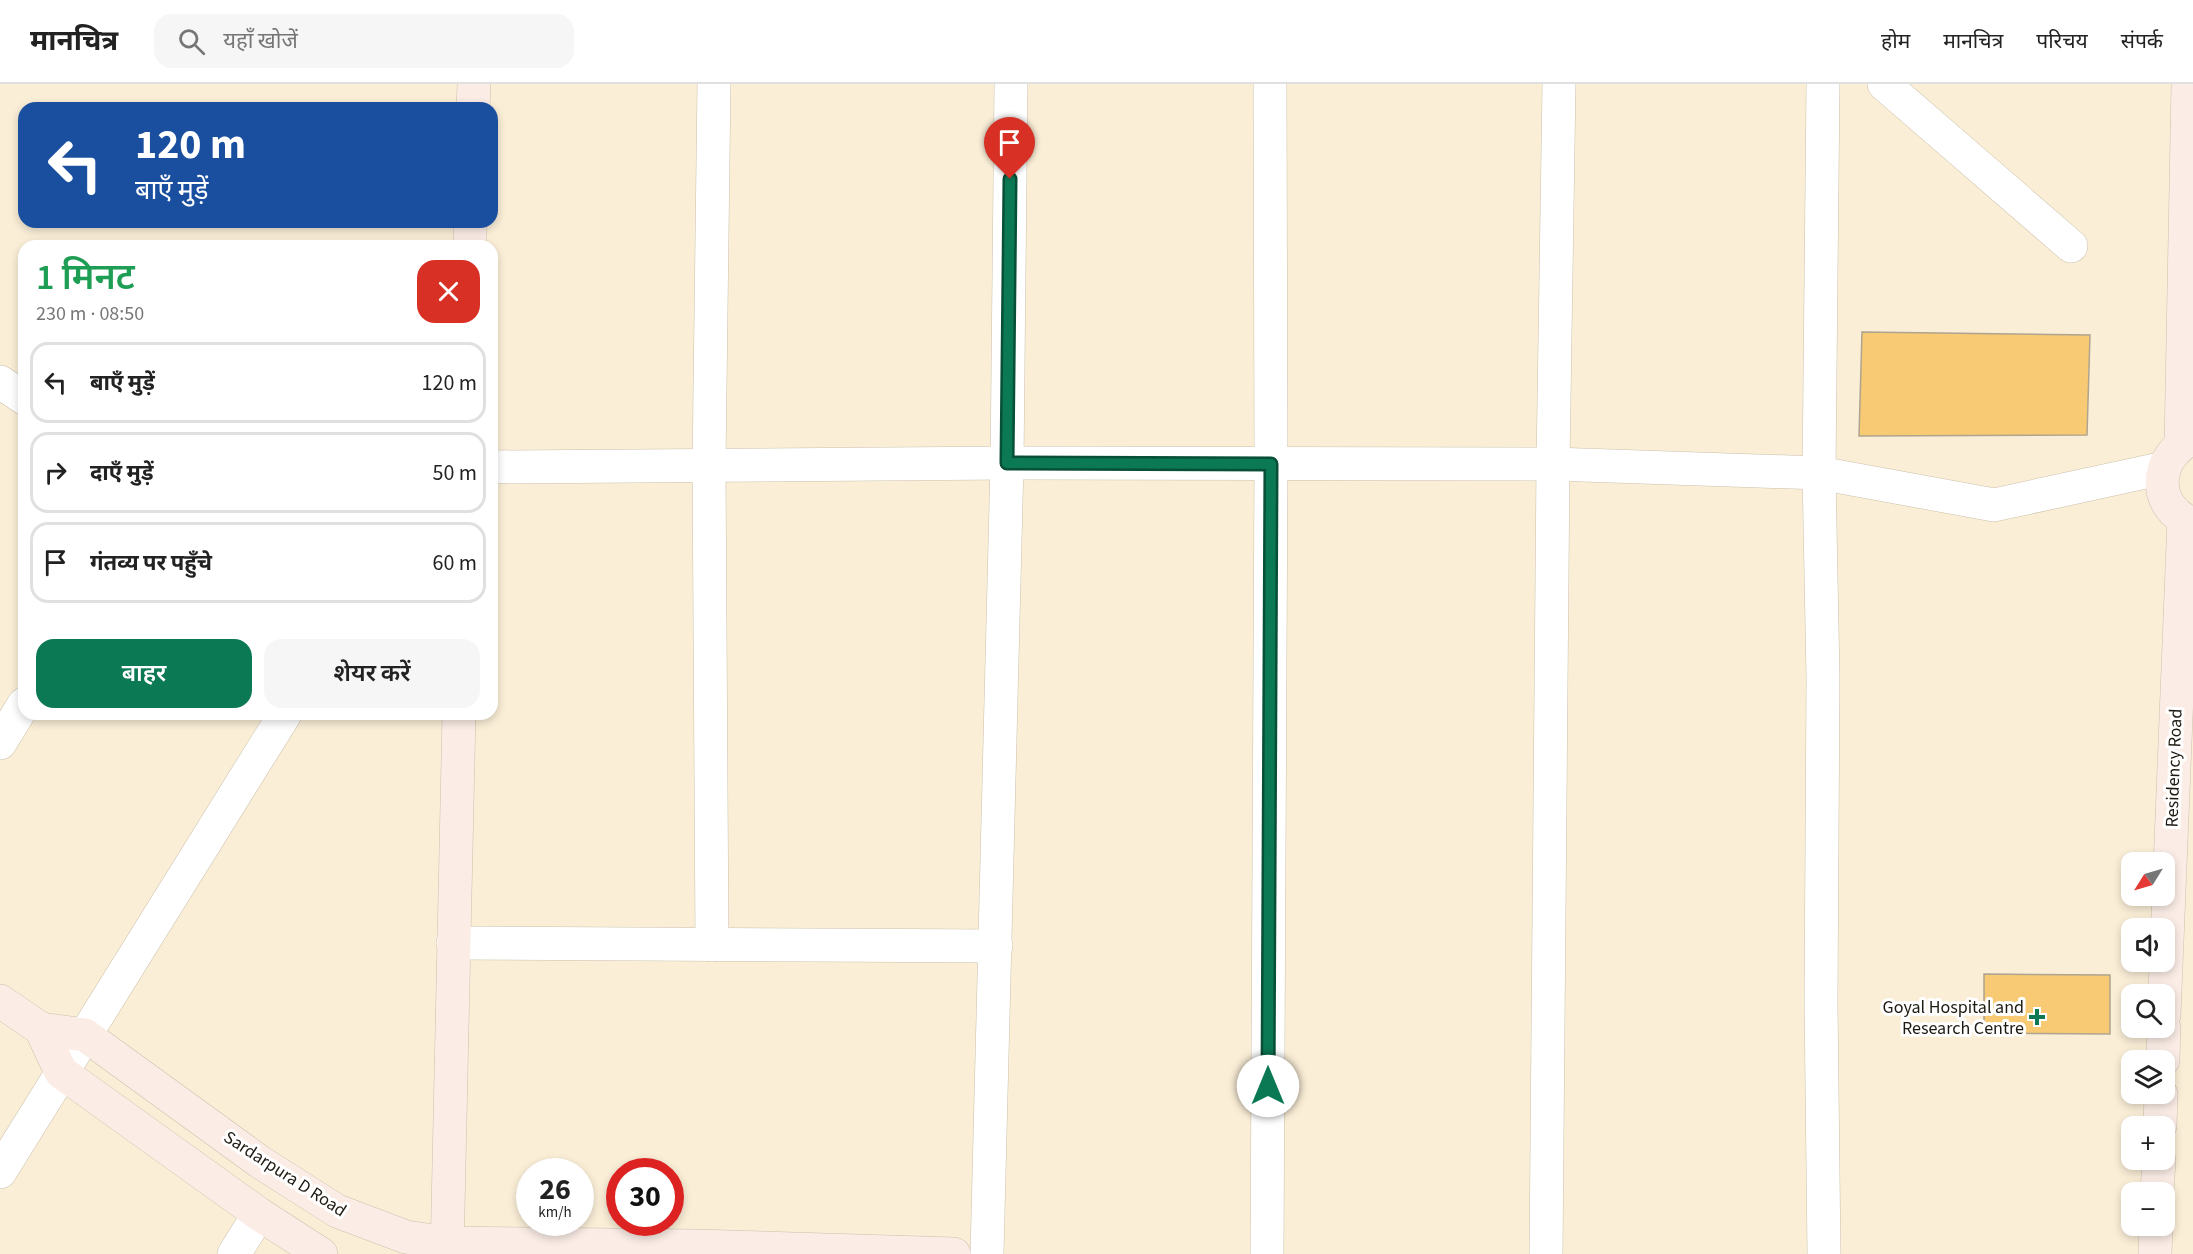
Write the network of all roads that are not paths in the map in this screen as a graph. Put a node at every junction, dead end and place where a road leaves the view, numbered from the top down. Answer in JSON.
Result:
{"nodes":[{"id":1,"x":474,"y":84,"type":"edge"},
{"id":2,"x":714,"y":84,"type":"edge"},
{"id":3,"x":1011,"y":84,"type":"edge"},
{"id":4,"x":1270,"y":84,"type":"edge"},
{"id":5,"x":1559,"y":84,"type":"edge"},
{"id":6,"x":1823,"y":84,"type":"edge"},
{"id":7,"x":1884,"y":84,"type":"edge"},
{"id":8,"x":2188,"y":84,"type":"edge"},
{"id":9,"x":473,"y":102,"type":"edge"},
{"id":10,"x":2071,"y":246,"type":"dead end"},
{"id":11,"x":2179,"y":450,"type":"edge"},
{"id":12,"x":1007,"y":463,"type":"junction"},
{"id":13,"x":1271,"y":464,"type":"junction"},
{"id":14,"x":1553,"y":464,"type":"junction"},
{"id":15,"x":709,"y":465,"type":"junction"},
{"id":16,"x":498,"y":467,"type":"edge"},
{"id":17,"x":1819,"y":473,"type":"junction"},
{"id":18,"x":2189,"y":522,"type":"edge"},
{"id":19,"x":18,"y":714,"type":"edge"},
{"id":20,"x":281,"y":720,"type":"edge"},
{"id":21,"x":459,"y":720,"type":"edge"},
{"id":22,"x":0,"y":743,"type":"edge"},
{"id":23,"x":453,"y":943,"type":"junction"},
{"id":24,"x":712,"y":945,"type":"junction"},
{"id":25,"x":996,"y":946,"type":"junction"},
{"id":26,"x":2166,"y":984,"type":"edge"},
{"id":27,"x":0,"y":1001,"type":"edge"},
{"id":28,"x":41,"y":1029,"type":"junction"},
{"id":29,"x":85,"y":1035,"type":"junction"},
{"id":30,"x":62,"y":1072,"type":"junction"},
{"id":31,"x":0,"y":1172,"type":"edge"},
{"id":32,"x":259,"y":1214,"type":"junction"},
{"id":33,"x":2156,"y":1236,"type":"edge"},
{"id":34,"x":447,"y":1249,"type":"edge"},
{"id":35,"x":234,"y":1254,"type":"edge"},
{"id":36,"x":321,"y":1254,"type":"edge"},
{"id":37,"x":954,"y":1254,"type":"edge"},
{"id":38,"x":987,"y":1254,"type":"edge"},
{"id":39,"x":1267,"y":1254,"type":"edge"},
{"id":40,"x":1546,"y":1254,"type":"edge"},
{"id":41,"x":1824,"y":1254,"type":"edge"},
{"id":42,"x":2155,"y":1254,"type":"edge"}],
"edges":[{"from":1,"to":9,"type":"street"},
{"from":2,"to":15,"type":"street"},
{"from":3,"to":12,"type":"street"},
{"from":4,"to":13,"type":"street"},
{"from":5,"to":14,"type":"street"},
{"from":6,"to":17,"type":"street"},
{"from":7,"to":10,"type":"street"},
{"from":8,"to":11,"type":"street"},
{"from":11,"to":17,"type":"street"},
{"from":11,"to":18,"type":"street"},
{"from":12,"to":13,"type":"street"},
{"from":12,"to":15,"type":"street"},
{"from":12,"to":25,"type":"street"},
{"from":13,"to":14,"type":"street"},
{"from":13,"to":39,"type":"street"},
{"from":14,"to":17,"type":"street"},
{"from":14,"to":40,"type":"street"},
{"from":15,"to":16,"type":"street"},
{"from":15,"to":24,"type":"street"},
{"from":17,"to":41,"type":"street"},
{"from":18,"to":26,"type":"street","name":"Residency Road"},
{"from":19,"to":22,"type":"street"},
{"from":20,"to":29,"type":"street"},
{"from":21,"to":23,"type":"street"},
{"from":23,"to":24,"type":"street"},
{"from":23,"to":34,"type":"street"},
{"from":24,"to":25,"type":"street"},
{"from":25,"to":38,"type":"street"},
{"from":27,"to":28,"type":"street","name":"Sardarpura D Road"},
{"from":28,"to":29,"type":"street","name":"Sardarpura D Road"},
{"from":28,"to":30,"type":"street","name":"Sardarpura D Road"},
{"from":29,"to":30,"type":"street"},
{"from":29,"to":34,"type":"street","name":"Sardarpura D Road"},
{"from":30,"to":31,"type":"street"},
{"from":30,"to":32,"type":"street","name":"Sardarpura D Road"},
{"from":32,"to":35,"type":"street"},
{"from":32,"to":36,"type":"street","name":"Sardarpura D Road"},
{"from":33,"to":42,"type":"street"},
{"from":34,"to":37,"type":"street","name":"Sardarpura D Road"}]}
